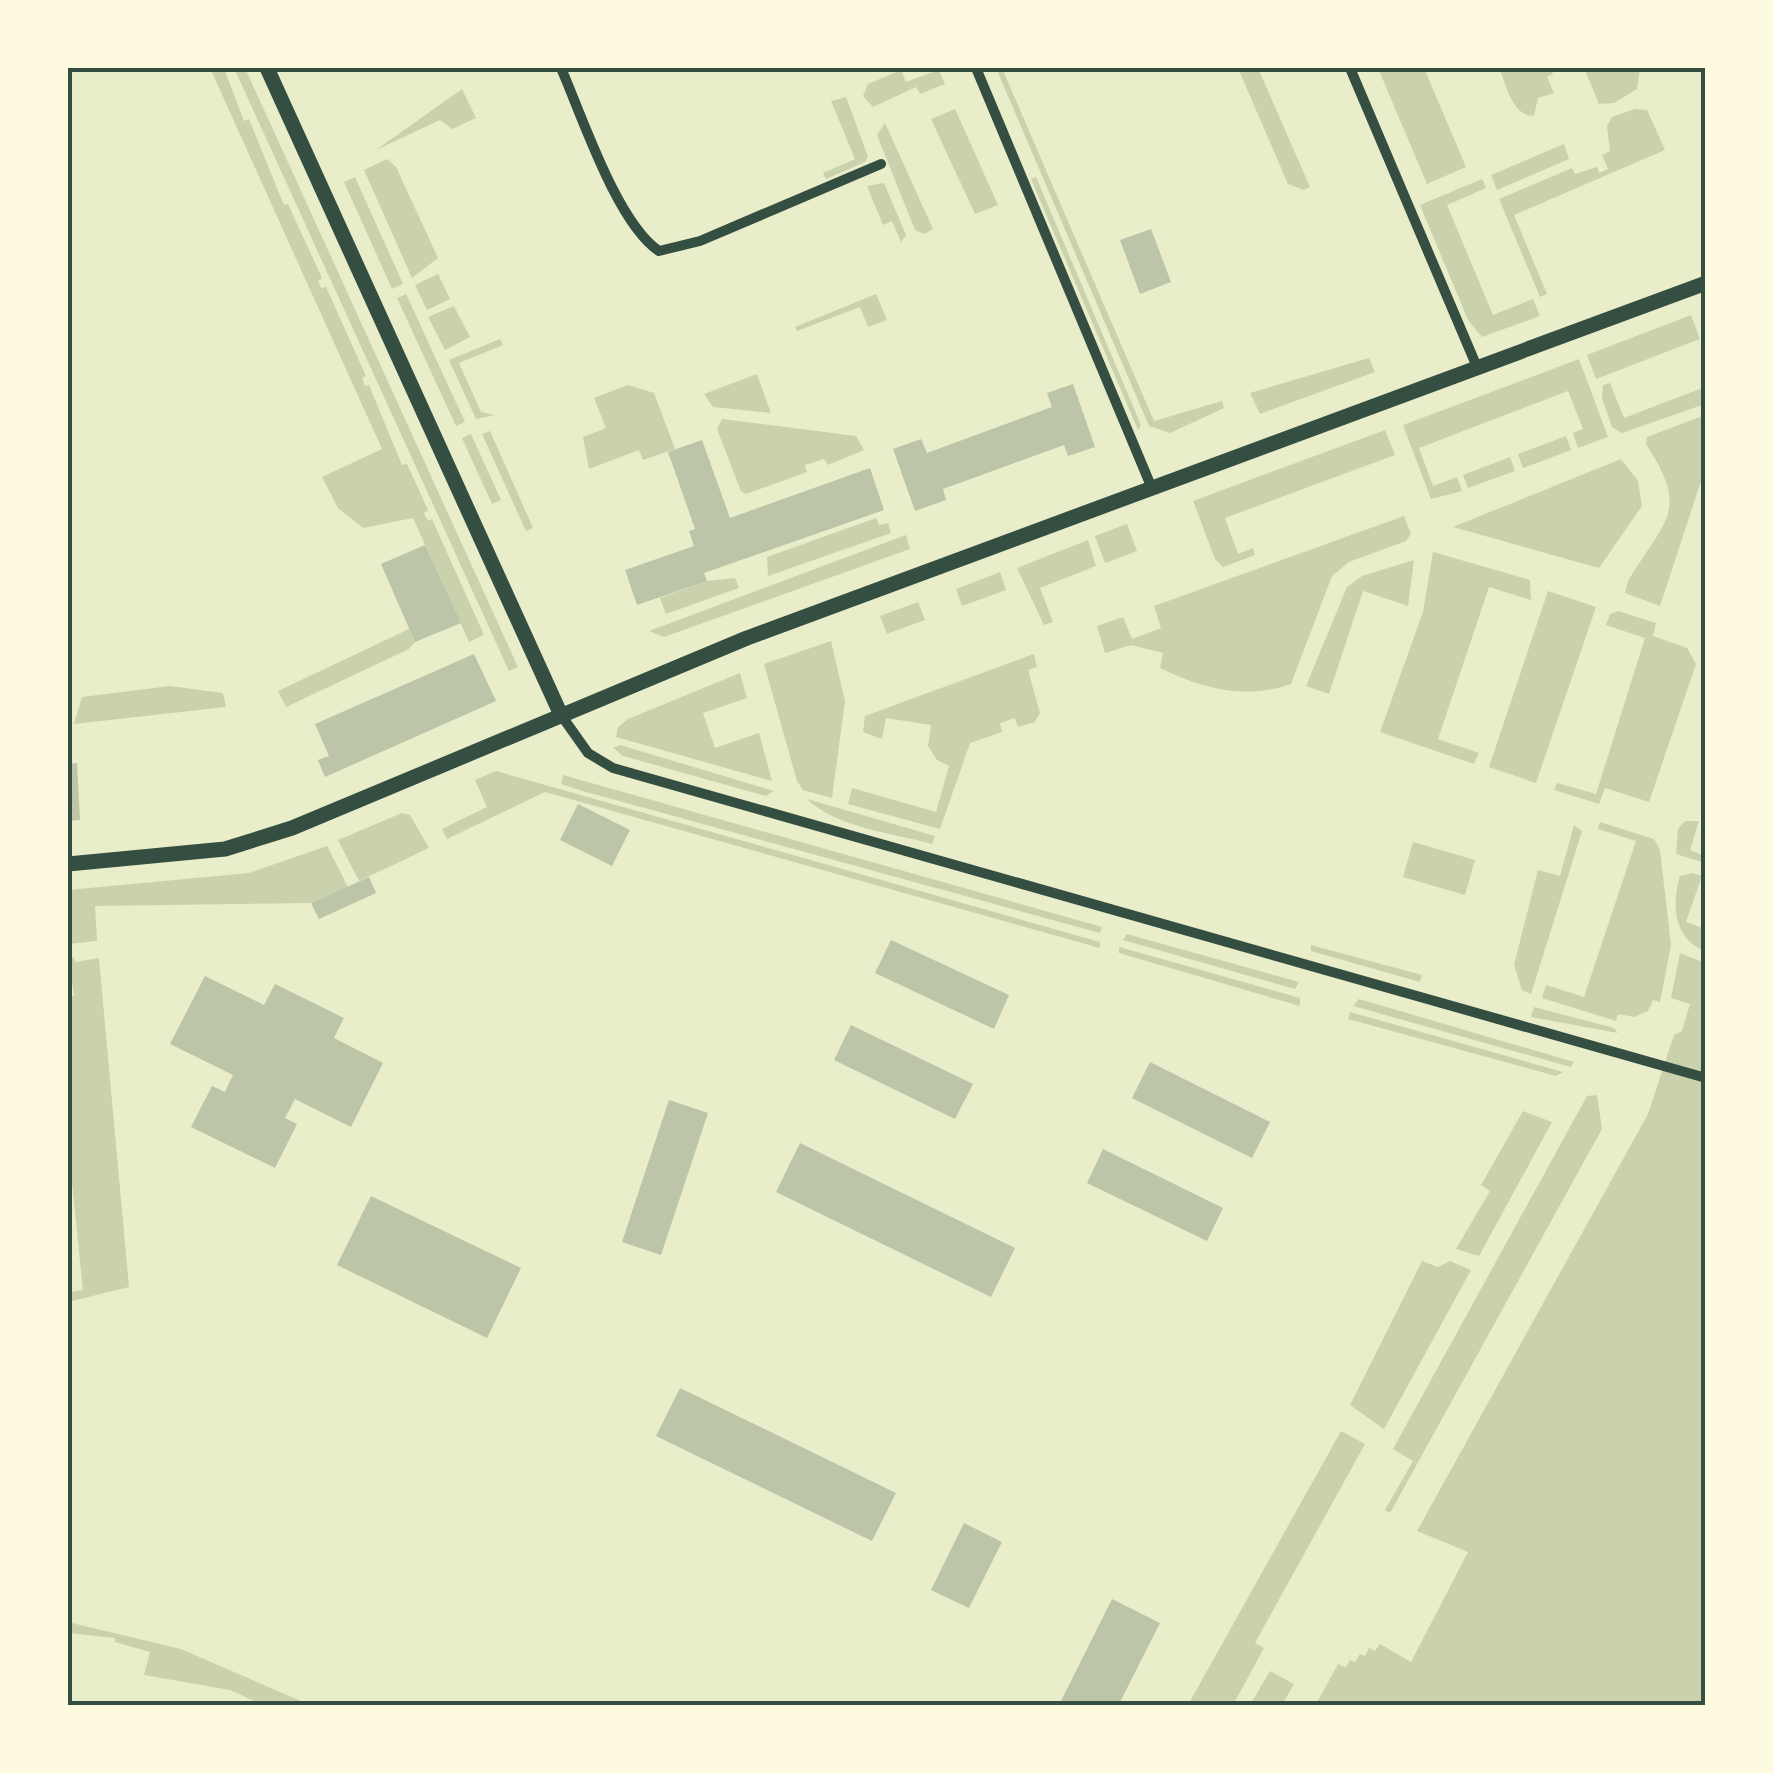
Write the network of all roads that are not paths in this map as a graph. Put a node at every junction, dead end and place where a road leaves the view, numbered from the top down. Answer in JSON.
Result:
{"nodes":[{"id":1,"x":267,"y":68,"type":"edge"},
{"id":2,"x":561,"y":68,"type":"edge"},
{"id":3,"x":976,"y":68,"type":"edge"},
{"id":4,"x":1350,"y":68,"type":"edge"},
{"id":5,"x":882,"y":164,"type":"dead end"},
{"id":6,"x":1706,"y":283,"type":"edge"},
{"id":7,"x":1477,"y":366,"type":"junction"},
{"id":8,"x":1151,"y":486,"type":"junction"},
{"id":9,"x":561,"y":714,"type":"junction"},
{"id":10,"x":68,"y":864,"type":"edge"},
{"id":11,"x":1706,"y":1078,"type":"edge"}],
"edges":[{"from":1,"to":9,"type":"main road"},
{"from":2,"to":5,"type":"street"},
{"from":3,"to":8,"type":"street"},
{"from":4,"to":7,"type":"street"},
{"from":6,"to":7,"type":"main road"},
{"from":7,"to":8,"type":"main road"},
{"from":8,"to":9,"type":"main road"},
{"from":9,"to":10,"type":"main road"},
{"from":9,"to":11,"type":"street"}]}
